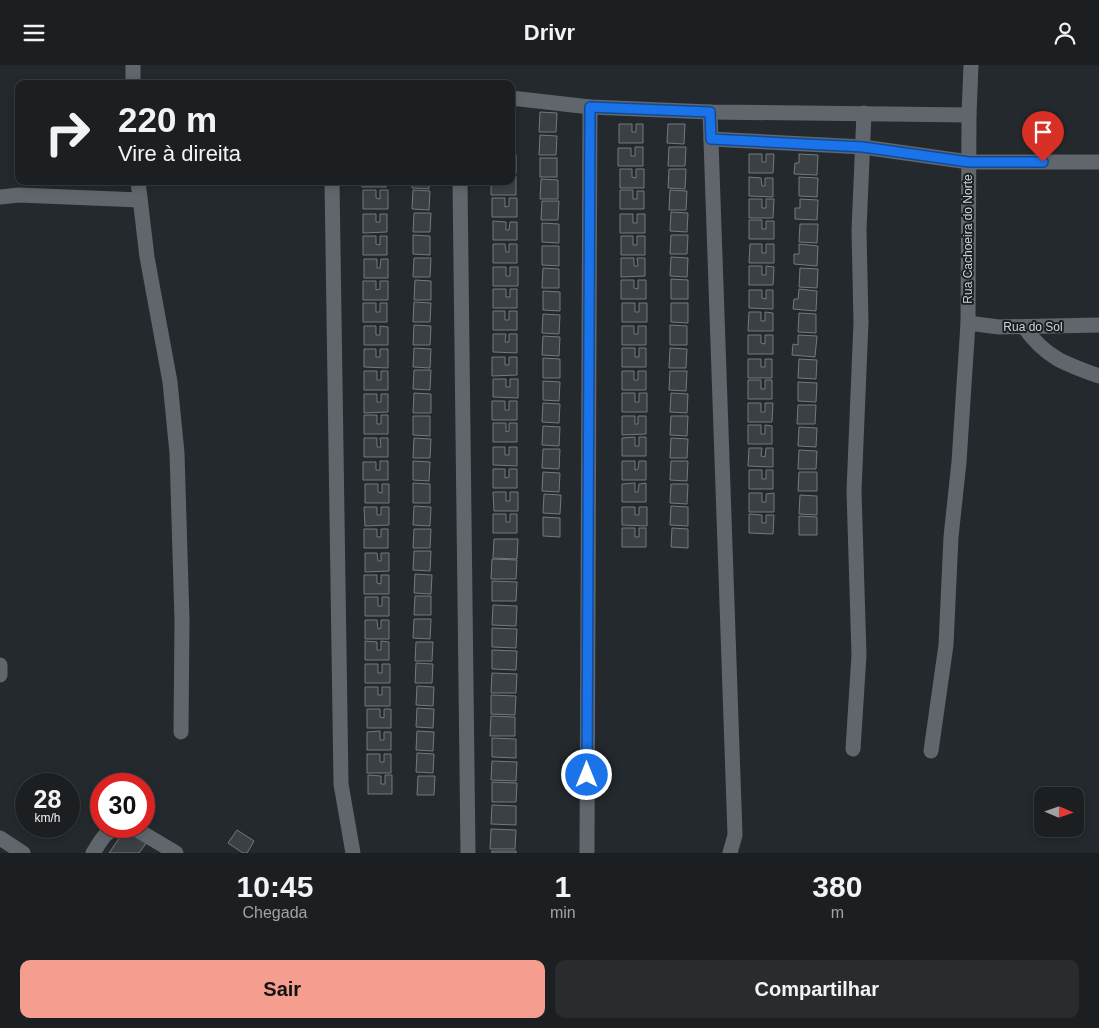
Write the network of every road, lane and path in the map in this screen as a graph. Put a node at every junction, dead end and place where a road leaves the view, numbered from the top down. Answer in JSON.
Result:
{"nodes":[{"id":1,"x":133,"y":65,"type":"edge"},
{"id":2,"x":972,"y":65,"type":"edge"},
{"id":3,"x":133,"y":80,"type":"edge"},
{"id":4,"x":515,"y":98,"type":"edge"},
{"id":5,"x":590,"y":107,"type":"junction"},
{"id":6,"x":710,"y":112,"type":"junction"},
{"id":7,"x":864,"y":113,"type":"junction"},
{"id":8,"x":969,"y":115,"type":"junction"},
{"id":9,"x":711,"y":139,"type":"junction"},
{"id":10,"x":863,"y":147,"type":"junction"},
{"id":11,"x":969,"y":162,"type":"junction"},
{"id":12,"x":1099,"y":162,"type":"edge"},
{"id":13,"x":138,"y":185,"type":"edge"},
{"id":14,"x":332,"y":185,"type":"edge"},
{"id":15,"x":460,"y":185,"type":"edge"},
{"id":16,"x":0,"y":197,"type":"edge"},
{"id":17,"x":140,"y":200,"type":"junction"},
{"id":18,"x":968,"y":323,"type":"junction"},
{"id":19,"x":1099,"y":325,"type":"edge"},
{"id":20,"x":1024,"y":327,"type":"junction"},
{"id":21,"x":1099,"y":376,"type":"edge"},
{"id":22,"x":0,"y":665,"type":"edge"},
{"id":23,"x":0,"y":675,"type":"edge"},
{"id":24,"x":181,"y":732,"type":"dead end"},
{"id":25,"x":853,"y":749,"type":"dead end"},
{"id":26,"x":931,"y":751,"type":"dead end"},
{"id":27,"x":0,"y":838,"type":"edge"},
{"id":28,"x":102,"y":838,"type":"edge"},
{"id":29,"x":151,"y":838,"type":"edge"},
{"id":30,"x":24,"y":853,"type":"edge"},
{"id":31,"x":93,"y":853,"type":"edge"},
{"id":32,"x":176,"y":853,"type":"edge"},
{"id":33,"x":353,"y":853,"type":"edge"},
{"id":34,"x":468,"y":853,"type":"edge"},
{"id":35,"x":587,"y":853,"type":"edge"},
{"id":36,"x":730,"y":853,"type":"edge"}],
"edges":[{"from":1,"to":3,"type":"street"},
{"from":2,"to":8,"type":"street","name":"Rua Cachoeira do Norte"},
{"from":4,"to":5,"type":"street"},
{"from":5,"to":6,"type":"street"},
{"from":5,"to":35,"type":"street"},
{"from":6,"to":7,"type":"street"},
{"from":6,"to":9,"type":"street"},
{"from":7,"to":8,"type":"street"},
{"from":7,"to":10,"type":"street"},
{"from":8,"to":11,"type":"street","name":"Rua Cachoeira do Norte"},
{"from":9,"to":10,"type":"street"},
{"from":9,"to":36,"type":"street"},
{"from":10,"to":11,"type":"street"},
{"from":10,"to":25,"type":"street"},
{"from":11,"to":12,"type":"street"},
{"from":11,"to":18,"type":"street","name":"Rua Cachoeira do Norte"},
{"from":13,"to":17,"type":"street"},
{"from":14,"to":33,"type":"street"},
{"from":15,"to":34,"type":"street"},
{"from":16,"to":17,"type":"street"},
{"from":17,"to":24,"type":"street"},
{"from":18,"to":20,"type":"street","name":"Rua do Sol"},
{"from":18,"to":26,"type":"street","name":"Rua Cachoeira do Norte"},
{"from":19,"to":20,"type":"street","name":"Rua do Sol"},
{"from":20,"to":21,"type":"street"},
{"from":22,"to":23,"type":"street"},
{"from":27,"to":30,"type":"street"},
{"from":28,"to":31,"type":"street"},
{"from":29,"to":32,"type":"street"}]}
